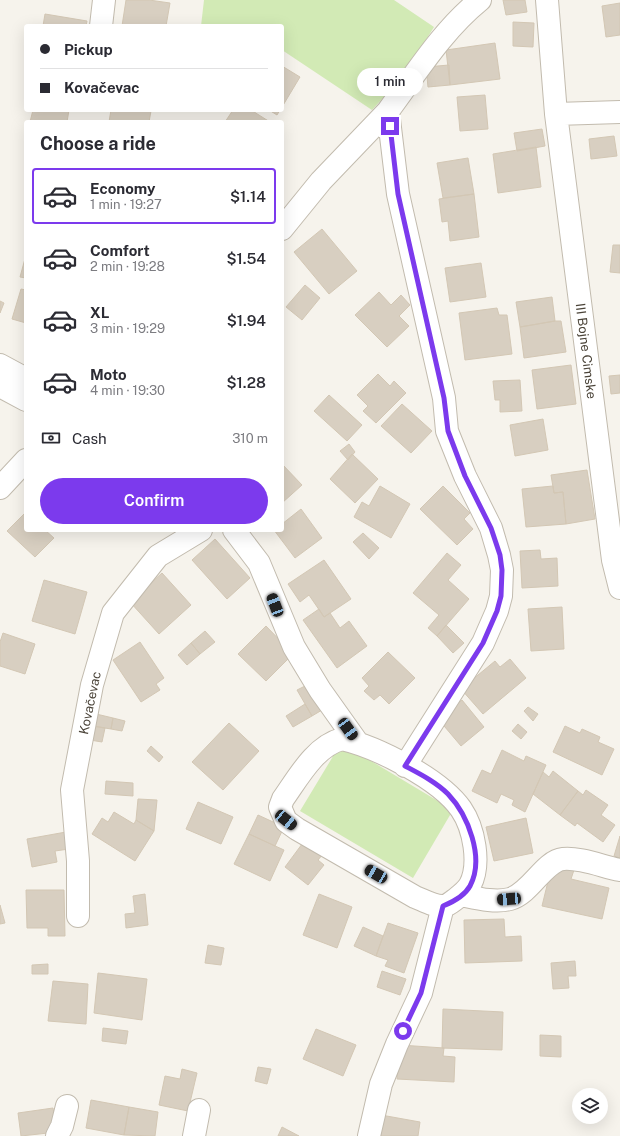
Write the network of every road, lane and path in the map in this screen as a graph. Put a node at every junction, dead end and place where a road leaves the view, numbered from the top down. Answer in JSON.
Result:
{"nodes":[{"id":1,"x":104,"y":0,"type":"edge"},
{"id":2,"x":480,"y":0,"type":"edge"},
{"id":3,"x":548,"y":0,"type":"edge"},
{"id":4,"x":101,"y":24,"type":"edge"},
{"id":5,"x":388,"y":111,"type":"junction"},
{"id":6,"x":620,"y":112,"type":"edge"},
{"id":7,"x":556,"y":114,"type":"junction"},
{"id":8,"x":284,"y":226,"type":"edge"},
{"id":9,"x":0,"y":364,"type":"edge"},
{"id":10,"x":24,"y":378,"type":"edge"},
{"id":11,"x":0,"y":386,"type":"edge"},
{"id":12,"x":24,"y":399,"type":"edge"},
{"id":13,"x":24,"y":462,"type":"edge"},
{"id":14,"x":0,"y":488,"type":"edge"},
{"id":15,"x":198,"y":532,"type":"edge"},
{"id":16,"x":235,"y":532,"type":"edge"},
{"id":17,"x":620,"y":588,"type":"edge"},
{"id":18,"x":357,"y":742,"type":"junction"},
{"id":19,"x":405,"y":766,"type":"junction"},
{"id":20,"x":620,"y":870,"type":"edge"},
{"id":21,"x":452,"y":901,"type":"junction"},
{"id":22,"x":78,"y":916,"type":"dead end"},
{"id":23,"x":67,"y":1106,"type":"dead end"},
{"id":24,"x":199,"y":1110,"type":"dead end"},
{"id":25,"x":57,"y":1136,"type":"edge"},
{"id":26,"x":194,"y":1136,"type":"edge"},
{"id":27,"x":369,"y":1136,"type":"edge"}],
"edges":[{"from":1,"to":4,"type":"street"},
{"from":2,"to":5,"type":"street"},
{"from":3,"to":7,"type":"street","name":"III Bojne Cimske"},
{"from":5,"to":8,"type":"street"},
{"from":5,"to":19,"type":"street"},
{"from":6,"to":7,"type":"street"},
{"from":7,"to":17,"type":"street","name":"III Bojne Cimske"},
{"from":9,"to":10,"type":"street"},
{"from":11,"to":12,"type":"street"},
{"from":13,"to":14,"type":"street"},
{"from":15,"to":22,"type":"street","name":"Kovačevac"},
{"from":16,"to":18,"type":"street"},
{"from":18,"to":19,"type":"street"},
{"from":18,"to":21,"type":"street"},
{"from":19,"to":21,"type":"street"},
{"from":20,"to":21,"type":"street"},
{"from":21,"to":27,"type":"street"},
{"from":23,"to":25,"type":"street"},
{"from":24,"to":26,"type":"street"}]}
